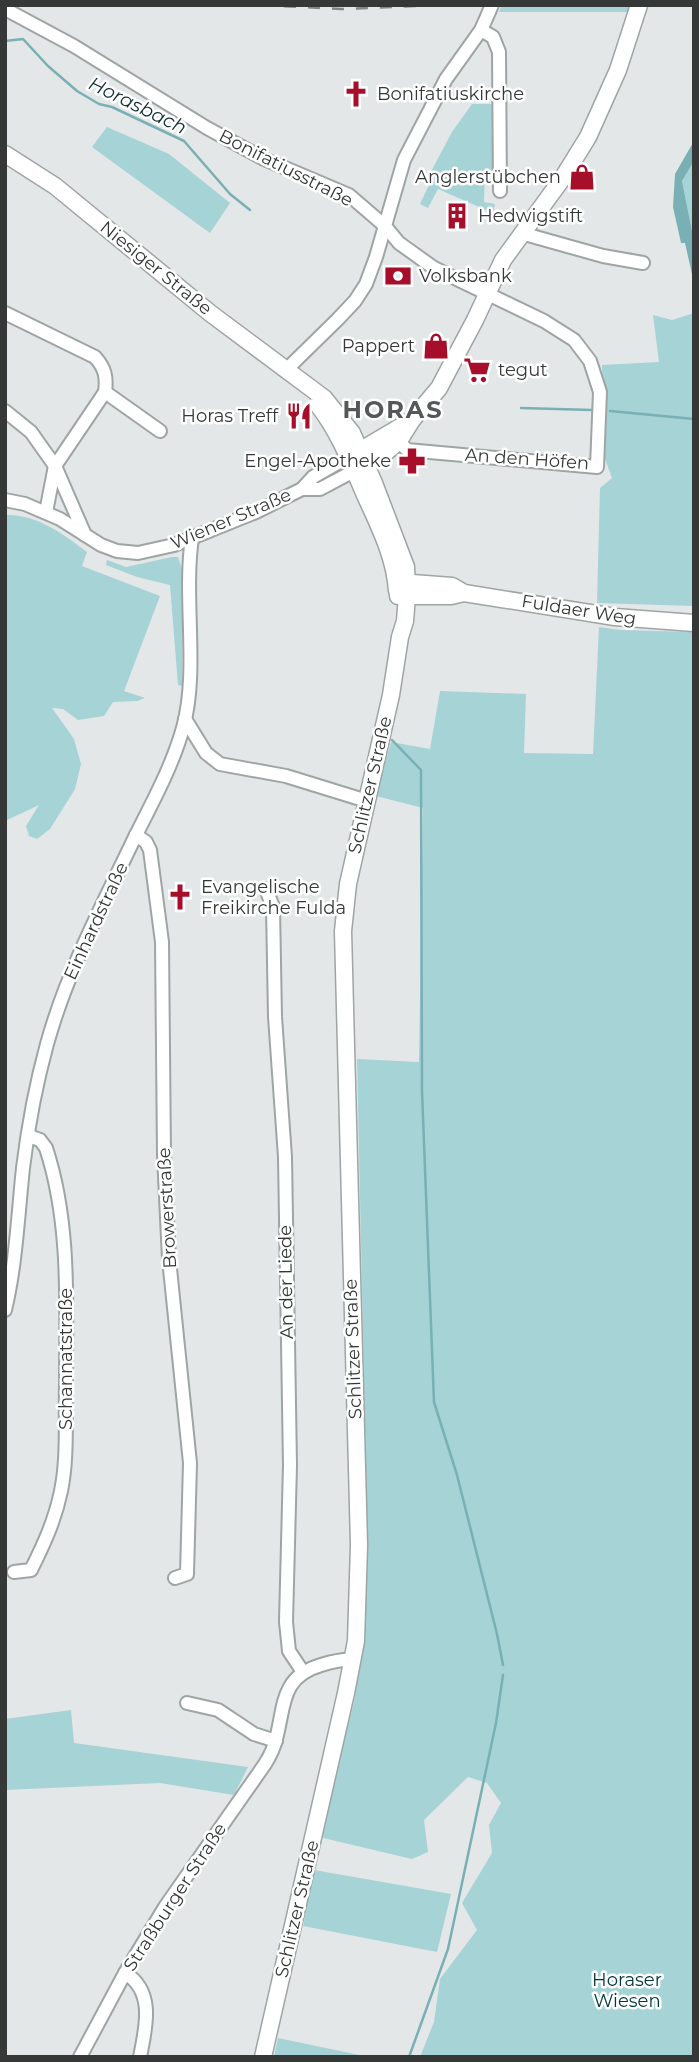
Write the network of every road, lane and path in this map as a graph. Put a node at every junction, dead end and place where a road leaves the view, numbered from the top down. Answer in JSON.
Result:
{"nodes":[{"id":1,"x":492,"y":5,"type":"edge"},
{"id":2,"x":639,"y":5,"type":"edge"},
{"id":3,"x":5,"y":9,"type":"edge"},
{"id":4,"x":481,"y":30,"type":"junction"},
{"id":5,"x":5,"y":154,"type":"edge"},
{"id":6,"x":500,"y":191,"type":"dead end"},
{"id":7,"x":384,"y":226,"type":"junction"},
{"id":8,"x":521,"y":233,"type":"junction"},
{"id":9,"x":643,"y":263,"type":"dead end"},
{"id":10,"x":486,"y":294,"type":"junction"},
{"id":11,"x":5,"y":313,"type":"edge"},
{"id":12,"x":287,"y":369,"type":"junction"},
{"id":13,"x":105,"y":392,"type":"junction"},
{"id":14,"x":5,"y":411,"type":"edge"},
{"id":15,"x":412,"y":420,"type":"junction"},
{"id":16,"x":160,"y":431,"type":"dead end"},
{"id":17,"x":399,"y":441,"type":"junction"},
{"id":18,"x":357,"y":460,"type":"junction"},
{"id":19,"x":55,"y":466,"type":"junction"},
{"id":20,"x":5,"y":500,"type":"edge"},
{"id":21,"x":46,"y":512,"type":"junction"},
{"id":22,"x":86,"y":536,"type":"junction"},
{"id":23,"x":192,"y":538,"type":"junction"},
{"id":24,"x":402,"y":589,"type":"junction"},
{"id":25,"x":694,"y":622,"type":"edge"},
{"id":26,"x":185,"y":719,"type":"junction"},
{"id":27,"x":367,"y":801,"type":"junction"},
{"id":28,"x":136,"y":835,"type":"junction"},
{"id":29,"x":266,"y":889,"type":"dead end"},
{"id":30,"x":29,"y":1136,"type":"junction"},
{"id":31,"x":5,"y":1310,"type":"edge"},
{"id":32,"x":14,"y":1572,"type":"dead end"},
{"id":33,"x":175,"y":1578,"type":"dead end"},
{"id":34,"x":353,"y":1660,"type":"junction"},
{"id":35,"x":303,"y":1672,"type":"junction"},
{"id":36,"x":187,"y":1703,"type":"dead end"},
{"id":37,"x":276,"y":1741,"type":"junction"},
{"id":38,"x":125,"y":1973,"type":"junction"},
{"id":39,"x":80,"y":2057,"type":"edge"},
{"id":40,"x":140,"y":2057,"type":"edge"},
{"id":41,"x":263,"y":2057,"type":"edge"}],
"edges":[{"from":1,"to":4,"type":"street"},
{"from":2,"to":8,"type":"main road"},
{"from":3,"to":7,"type":"street","name":"Bonifatiusstraße"},
{"from":4,"to":6,"type":"street"},
{"from":4,"to":7,"type":"street"},
{"from":5,"to":12,"type":"main road","name":"Niesiger Straße"},
{"from":7,"to":10,"type":"street","name":"Bonifatiusstraße"},
{"from":7,"to":12,"type":"street"},
{"from":8,"to":9,"type":"street"},
{"from":8,"to":10,"type":"main road"},
{"from":10,"to":15,"type":"main road"},
{"from":10,"to":17,"type":"street","name":"An den Höfen"},
{"from":11,"to":13,"type":"street"},
{"from":12,"to":18,"type":"main road","name":"Niesiger Straße"},
{"from":13,"to":16,"type":"street"},
{"from":13,"to":19,"type":"street"},
{"from":14,"to":19,"type":"street"},
{"from":15,"to":17,"type":"main road"},
{"from":15,"to":18,"type":"main road"},
{"from":17,"to":18,"type":"main road"},
{"from":18,"to":23,"type":"street","name":"Wiener Straße"},
{"from":18,"to":24,"type":"main road","name":"Schlitzer Straße"},
{"from":19,"to":21,"type":"street"},
{"from":19,"to":22,"type":"street"},
{"from":20,"to":21,"type":"street","name":"Wiener Straße"},
{"from":21,"to":22,"type":"street","name":"Wiener Straße"},
{"from":22,"to":23,"type":"street","name":"Wiener Straße"},
{"from":23,"to":26,"type":"street","name":"Einhardstraße"},
{"from":24,"to":25,"type":"main road","name":"Fuldaer Weg"},
{"from":24,"to":27,"type":"main road","name":"Schlitzer Straße"},
{"from":26,"to":27,"type":"street"},
{"from":26,"to":28,"type":"street","name":"Einhardstraße"},
{"from":27,"to":34,"type":"main road","name":"Schlitzer Straße"},
{"from":28,"to":30,"type":"street","name":"Einhardstraße"},
{"from":28,"to":33,"type":"street","name":"Browerstraße"},
{"from":29,"to":35,"type":"street","name":"An der Liede"},
{"from":30,"to":31,"type":"street","name":"Einhardstraße"},
{"from":30,"to":32,"type":"street","name":"Schannatstraße"},
{"from":34,"to":35,"type":"street"},
{"from":34,"to":41,"type":"main road","name":"Schlitzer Straße"},
{"from":35,"to":37,"type":"street","name":"Straßburger Straße"},
{"from":36,"to":37,"type":"street"},
{"from":37,"to":38,"type":"street","name":"Straßburger Straße"},
{"from":38,"to":39,"type":"street","name":"Straßburger Straße"},
{"from":38,"to":40,"type":"street"}]}
